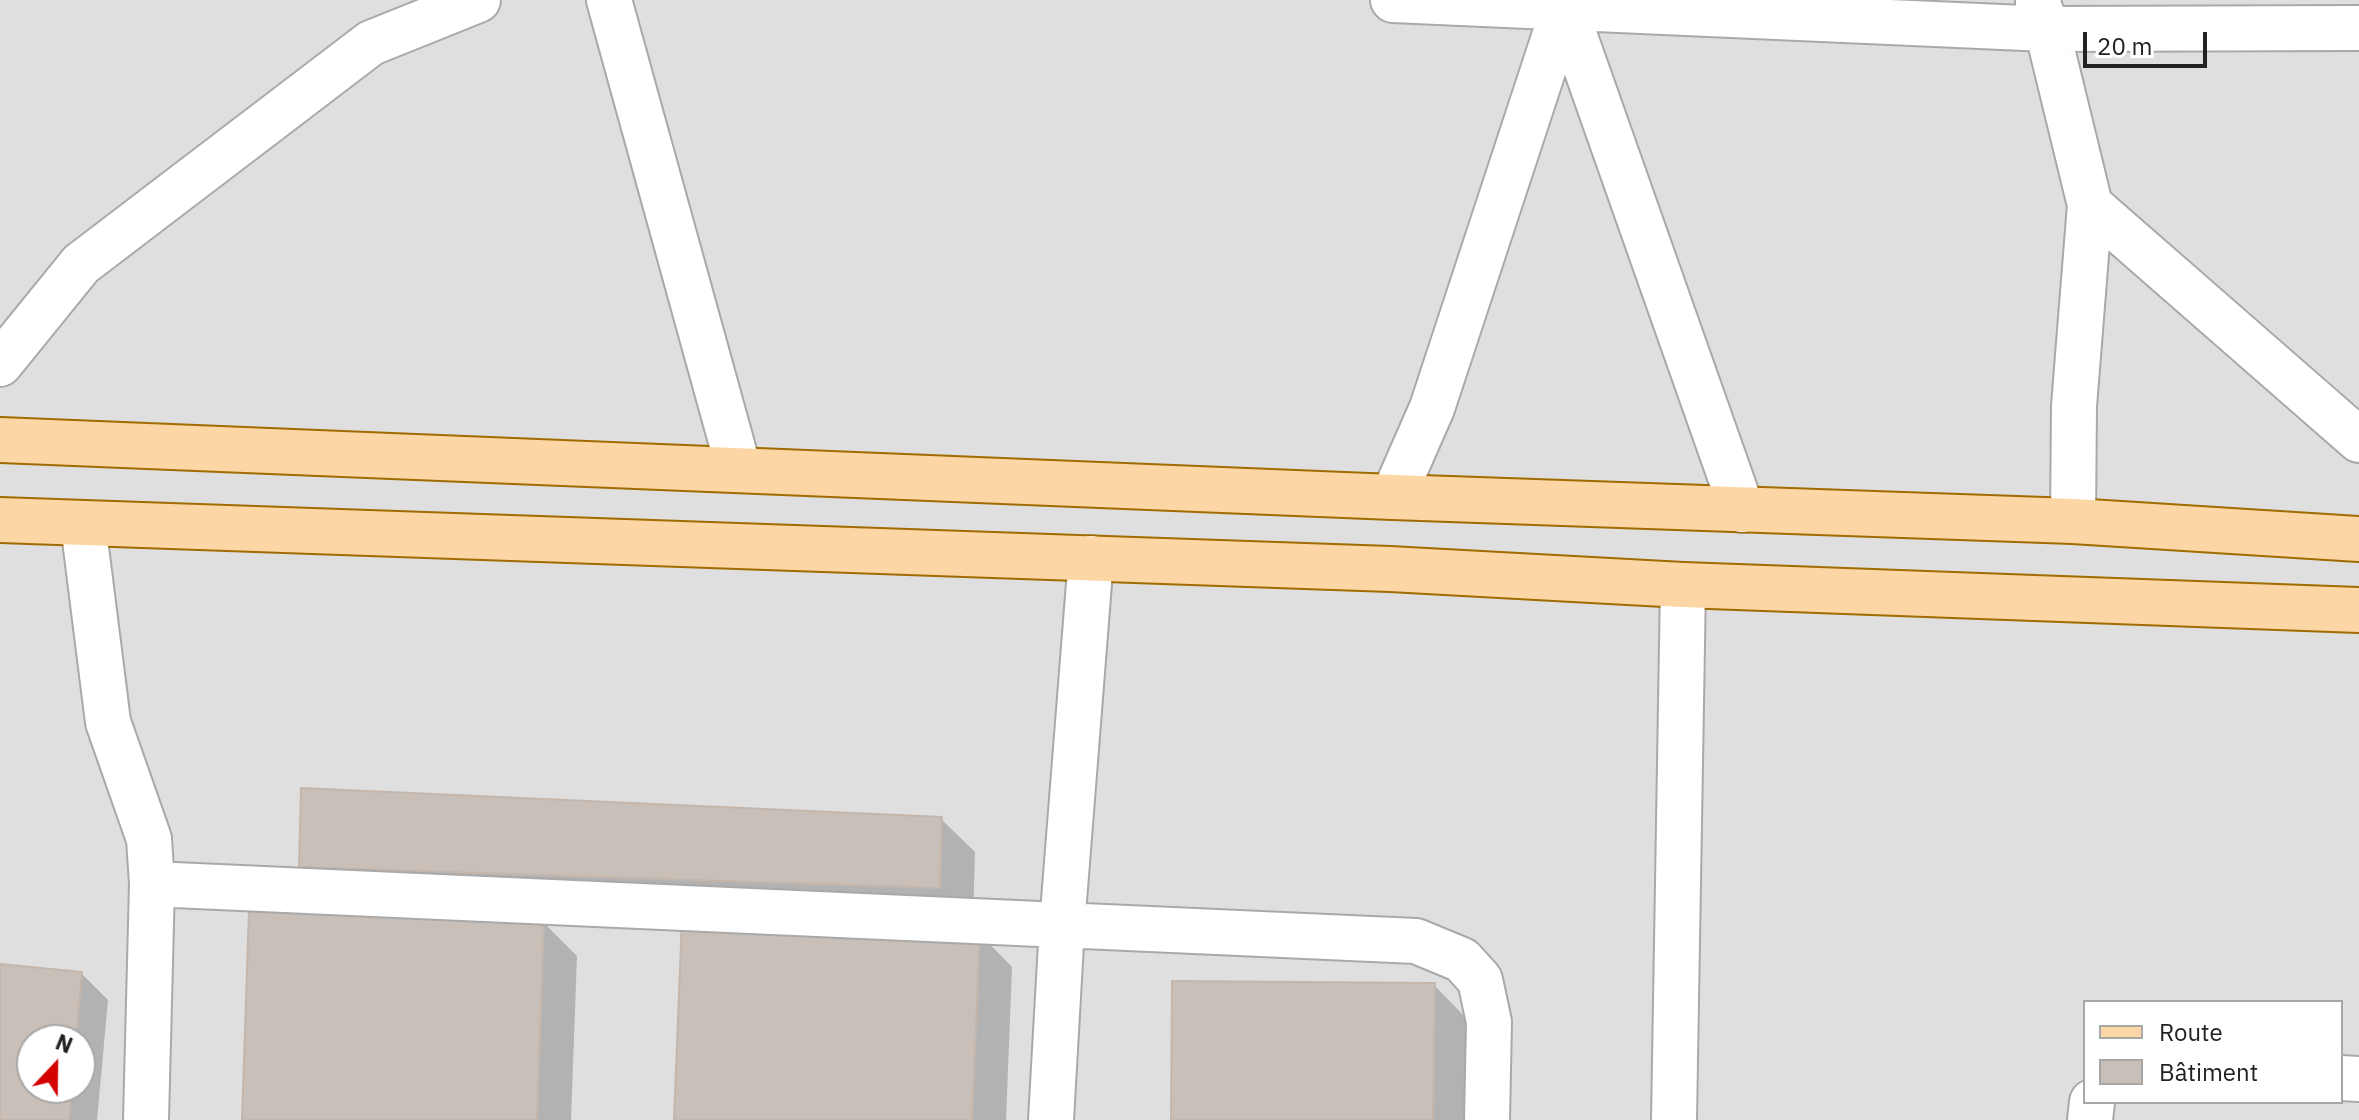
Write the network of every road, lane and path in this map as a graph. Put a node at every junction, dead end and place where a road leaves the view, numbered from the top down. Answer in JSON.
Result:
{"nodes":[{"id":1,"x":478,"y":0,"type":"edge"},
{"id":2,"x":609,"y":0,"type":"edge"},
{"id":3,"x":1393,"y":0,"type":"edge"},
{"id":4,"x":1563,"y":4,"type":"edge"},
{"id":5,"x":2042,"y":15,"type":"edge"},
{"id":6,"x":2359,"y":28,"type":"edge"},
{"id":7,"x":2090,"y":205,"type":"junction"},
{"id":8,"x":0,"y":364,"type":"edge"},
{"id":9,"x":0,"y":440,"type":"edge"},
{"id":10,"x":2359,"y":440,"type":"edge"},
{"id":11,"x":739,"y":470,"type":"junction"},
{"id":12,"x":1393,"y":497,"type":"junction"},
{"id":13,"x":1742,"y":510,"type":"junction"},
{"id":14,"x":0,"y":520,"type":"edge"},
{"id":15,"x":2073,"y":521,"type":"junction"},
{"id":16,"x":83,"y":524,"type":"junction"},
{"id":17,"x":2359,"y":539,"type":"edge"},
{"id":18,"x":1091,"y":558,"type":"junction"},
{"id":19,"x":1683,"y":585,"type":"junction"},
{"id":20,"x":2359,"y":610,"type":"edge"},
{"id":21,"x":152,"y":884,"type":"junction"},
{"id":22,"x":1062,"y":926,"type":"junction"},
{"id":23,"x":146,"y":1120,"type":"edge"},
{"id":24,"x":1051,"y":1120,"type":"edge"},
{"id":25,"x":1487,"y":1120,"type":"edge"},
{"id":26,"x":1674,"y":1120,"type":"edge"}],
"edges":[{"from":1,"to":8,"type":"street"},
{"from":2,"to":11,"type":"street"},
{"from":3,"to":4,"type":"street"},
{"from":4,"to":5,"type":"street"},
{"from":4,"to":12,"type":"street"},
{"from":4,"to":13,"type":"street"},
{"from":5,"to":6,"type":"street"},
{"from":5,"to":7,"type":"street"},
{"from":7,"to":10,"type":"street"},
{"from":7,"to":15,"type":"street"},
{"from":9,"to":11,"type":"main road"},
{"from":11,"to":12,"type":"main road"},
{"from":12,"to":13,"type":"main road"},
{"from":13,"to":15,"type":"main road"},
{"from":14,"to":16,"type":"main road"},
{"from":15,"to":17,"type":"main road"},
{"from":16,"to":18,"type":"main road"},
{"from":16,"to":21,"type":"street"},
{"from":18,"to":19,"type":"main road"},
{"from":18,"to":22,"type":"street"},
{"from":19,"to":20,"type":"main road"},
{"from":19,"to":26,"type":"street"},
{"from":21,"to":22,"type":"street"},
{"from":21,"to":23,"type":"street"},
{"from":22,"to":24,"type":"street"},
{"from":22,"to":25,"type":"street"}]}
